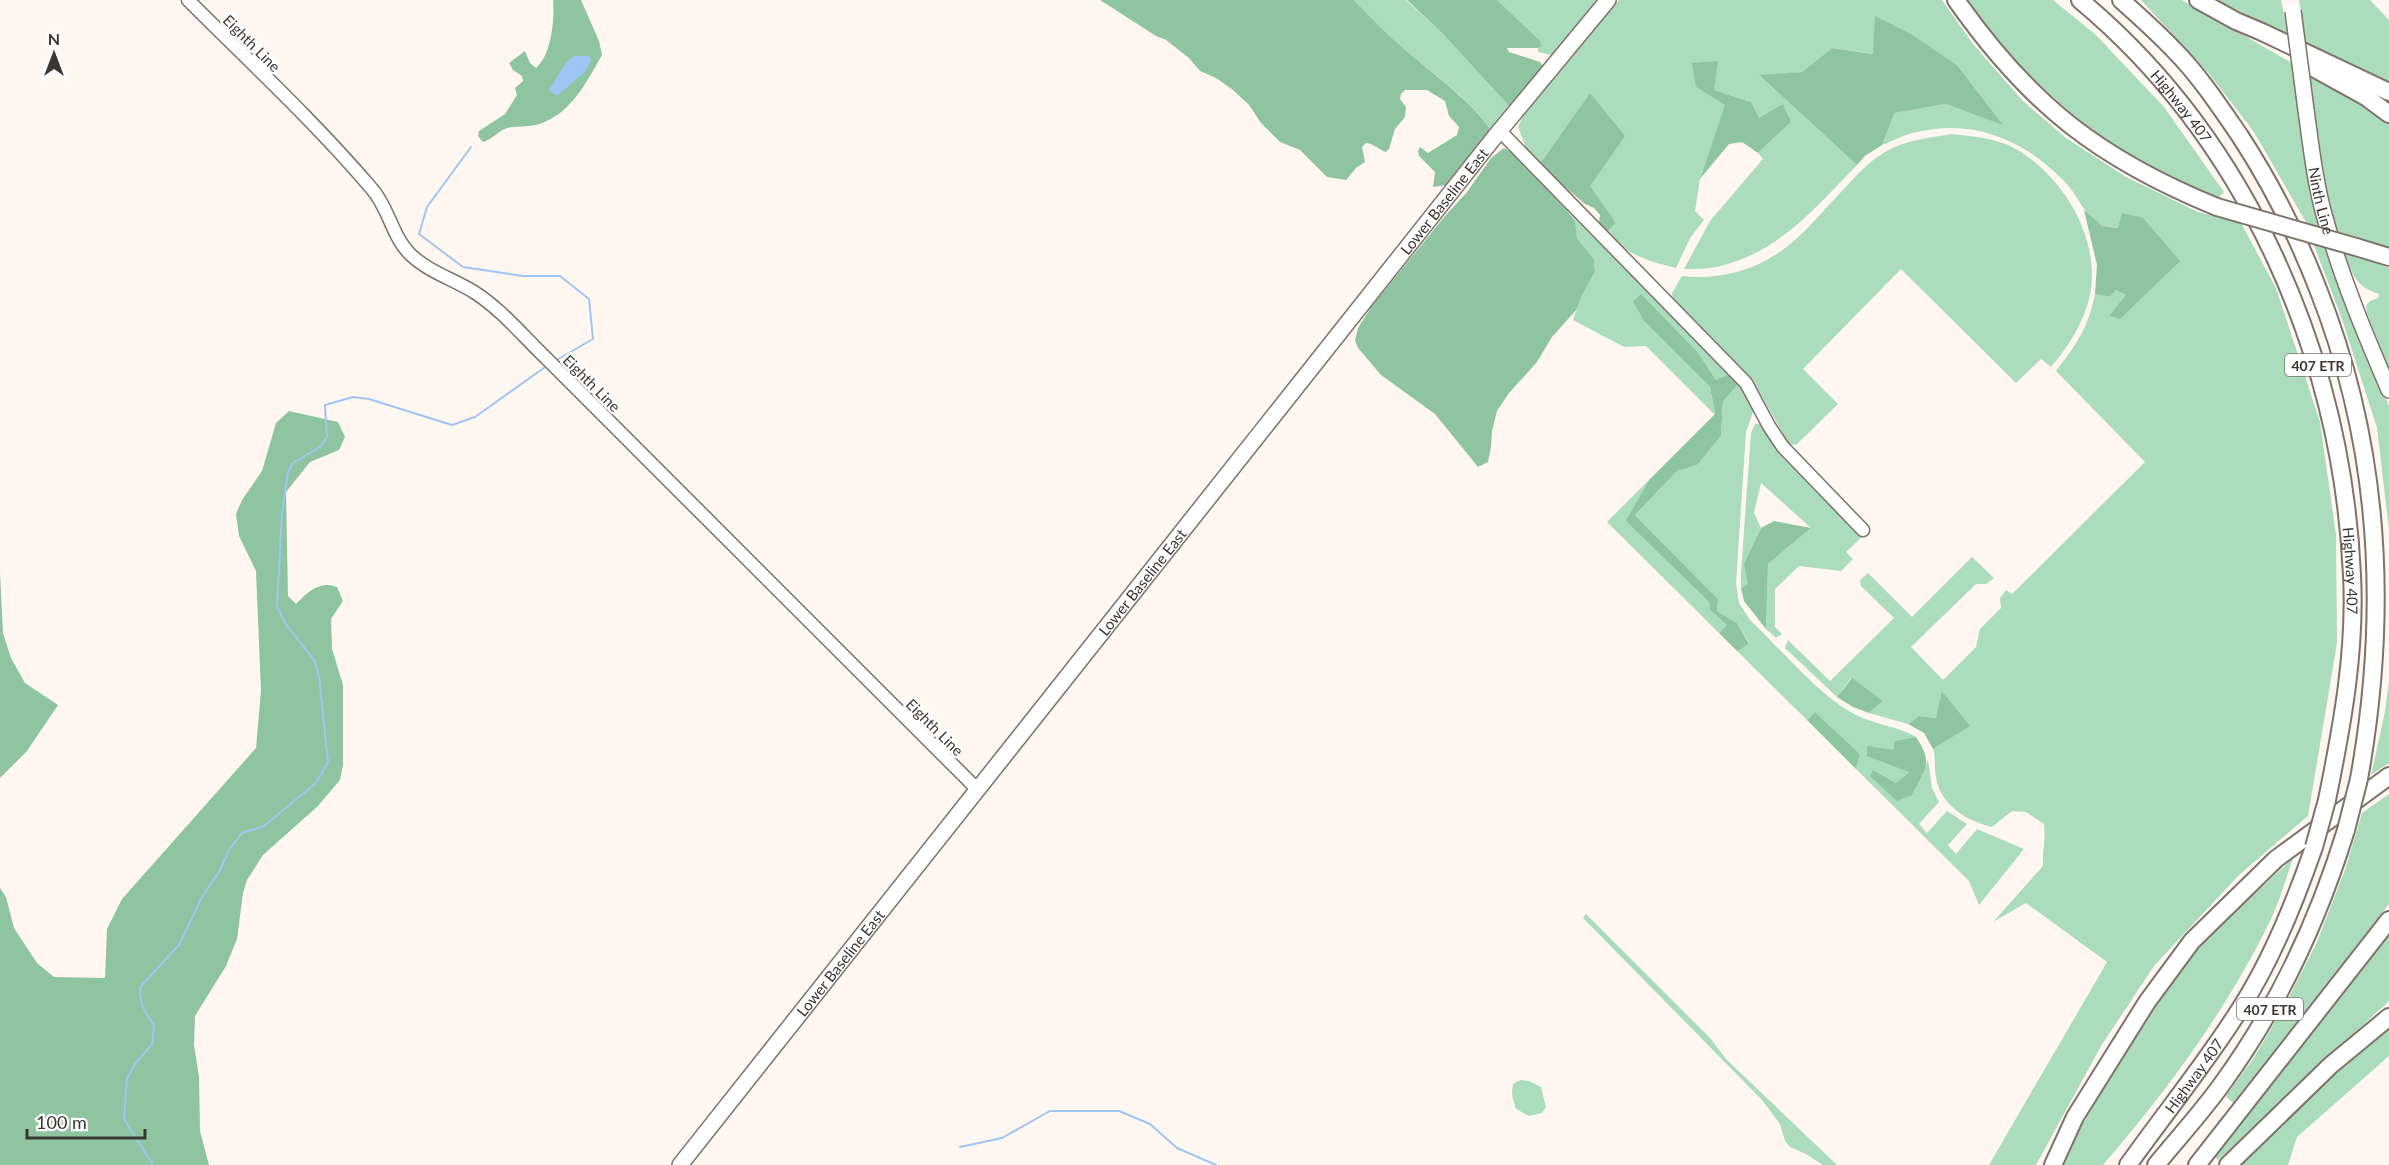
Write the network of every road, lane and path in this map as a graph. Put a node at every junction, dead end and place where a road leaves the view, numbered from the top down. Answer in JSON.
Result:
{"nodes":[{"id":1,"x":189,"y":0,"type":"edge"},
{"id":2,"x":1608,"y":0,"type":"edge"},
{"id":3,"x":1956,"y":0,"type":"edge"},
{"id":4,"x":2080,"y":0,"type":"edge"},
{"id":5,"x":2121,"y":0,"type":"edge"},
{"id":6,"x":2198,"y":0,"type":"edge"},
{"id":7,"x":2292,"y":6,"type":"edge"},
{"id":8,"x":2236,"y":21,"type":"junction"},
{"id":9,"x":2389,"y":92,"type":"edge"},
{"id":10,"x":2389,"y":114,"type":"edge"},
{"id":11,"x":1500,"y":131,"type":"junction"},
{"id":12,"x":2389,"y":257,"type":"edge"},
{"id":13,"x":2389,"y":390,"type":"edge"},
{"id":14,"x":1863,"y":530,"type":"dead end"},
{"id":15,"x":2389,"y":776,"type":"edge"},
{"id":16,"x":978,"y":790,"type":"junction"},
{"id":17,"x":2389,"y":920,"type":"edge"},
{"id":18,"x":2389,"y":1017,"type":"edge"},
{"id":19,"x":680,"y":1165,"type":"edge"},
{"id":20,"x":2053,"y":1165,"type":"edge"},
{"id":21,"x":2128,"y":1165,"type":"edge"},
{"id":22,"x":2156,"y":1165,"type":"edge"},
{"id":23,"x":2198,"y":1165,"type":"edge"},
{"id":24,"x":2228,"y":1165,"type":"edge"}],
"edges":[{"from":1,"to":16,"type":"street","name":"Eighth Line"},
{"from":2,"to":11,"type":"main road","name":"Lower Baseline East"},
{"from":3,"to":12,"type":"highway","bridge":true},
{"from":4,"to":21,"type":"highway","name":"Highway 407","number":"407 ETR","bridge":true},
{"from":5,"to":22,"type":"highway","name":"Highway 407","number":"407 ETR","bridge":true},
{"from":6,"to":8,"type":"highway"},
{"from":7,"to":13,"type":"main road","name":"Ninth Line","bridge":true},
{"from":8,"to":9,"type":"highway"},
{"from":8,"to":10,"type":"highway"},
{"from":11,"to":14,"type":"street"},
{"from":11,"to":16,"type":"main road","name":"Lower Baseline East"},
{"from":15,"to":20,"type":"highway"},
{"from":16,"to":19,"type":"main road","name":"Lower Baseline East"},
{"from":17,"to":23,"type":"highway"},
{"from":18,"to":24,"type":"highway"}]}
